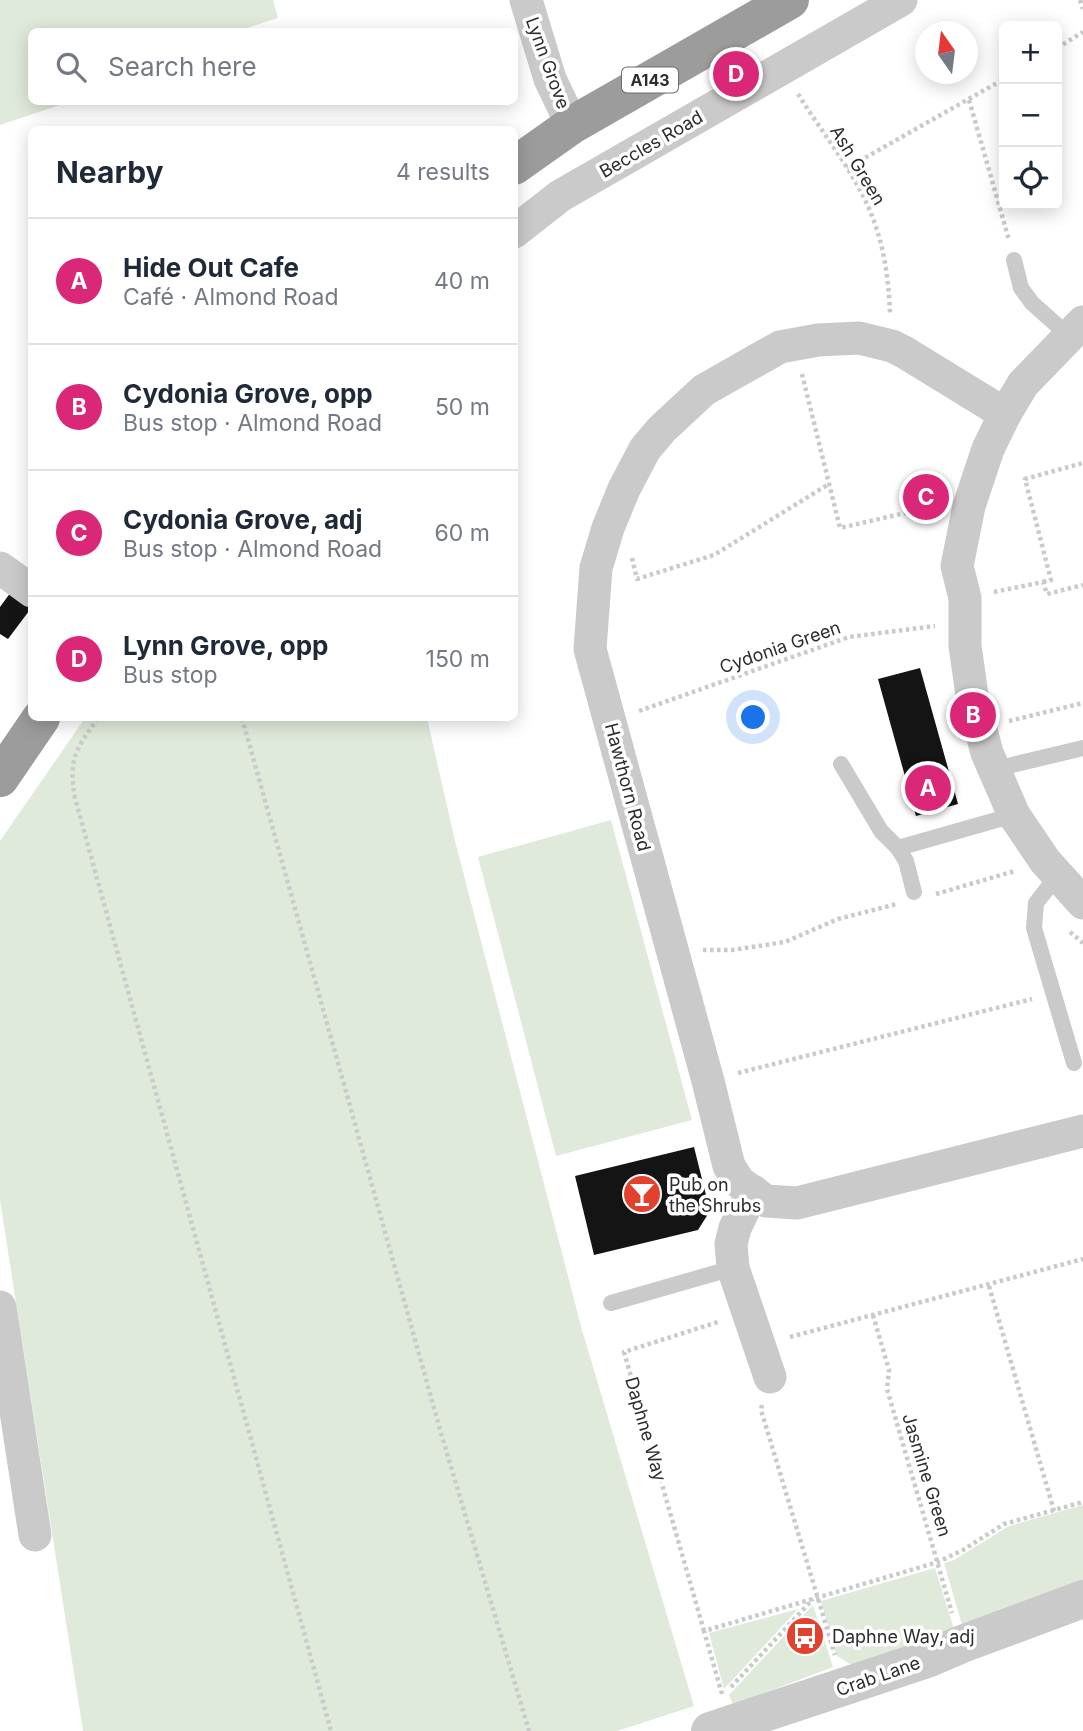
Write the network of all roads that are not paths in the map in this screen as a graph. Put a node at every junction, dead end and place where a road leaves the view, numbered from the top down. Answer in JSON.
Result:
{"nodes":[{"id":1,"x":526,"y":0,"type":"edge"},
{"id":2,"x":790,"y":0,"type":"edge"},
{"id":3,"x":901,"y":0,"type":"edge"},
{"id":4,"x":572,"y":125,"type":"junction"},
{"id":5,"x":518,"y":163,"type":"edge"},
{"id":6,"x":518,"y":229,"type":"edge"},
{"id":7,"x":1014,"y":260,"type":"road end"},
{"id":8,"x":1076,"y":329,"type":"edge"},
{"id":9,"x":1005,"y":414,"type":"junction"},
{"id":10,"x":0,"y":568,"type":"edge"},
{"id":11,"x":28,"y":588,"type":"edge"},
{"id":12,"x":39,"y":721,"type":"edge"},
{"id":13,"x":1083,"y":748,"type":"edge"},
{"id":14,"x":841,"y":764,"type":"dead end"},
{"id":15,"x":996,"y":772,"type":"junction"},
{"id":16,"x":0,"y":778,"type":"edge"},
{"id":17,"x":1014,"y":816,"type":"junction"},
{"id":18,"x":898,"y":848,"type":"junction"},
{"id":19,"x":1051,"y":868,"type":"junction"},
{"id":20,"x":909,"y":897,"type":"road end"},
{"id":21,"x":1083,"y":903,"type":"edge"},
{"id":22,"x":1074,"y":1062,"type":"dead end"},
{"id":23,"x":1083,"y":1130,"type":"edge"},
{"id":24,"x":753,"y":1191,"type":"junction"},
{"id":25,"x":733,"y":1268,"type":"junction"},
{"id":26,"x":611,"y":1303,"type":"dead end"},
{"id":27,"x":0,"y":1307,"type":"edge"},
{"id":28,"x":770,"y":1377,"type":"road end"},
{"id":29,"x":35,"y":1535,"type":"dead end"},
{"id":30,"x":1083,"y":1599,"type":"edge"},
{"id":31,"x":721,"y":1717,"type":"edge"}],
"edges":[{"from":1,"to":4,"type":"street","name":"Lynn Grove"},
{"from":2,"to":4,"type":"highway","number":"A143"},
{"from":3,"to":6,"type":"street","name":"Beccles Road"},
{"from":4,"to":5,"type":"highway","number":"A143"},
{"from":7,"to":8,"type":"lane"},
{"from":8,"to":9,"type":"street"},
{"from":9,"to":15,"type":"street"},
{"from":9,"to":24,"type":"street","name":"Hawthorn Road"},
{"from":10,"to":11,"type":"street"},
{"from":12,"to":16,"type":"highway"},
{"from":13,"to":15,"type":"lane"},
{"from":14,"to":18,"type":"lane"},
{"from":15,"to":17,"type":"street"},
{"from":17,"to":18,"type":"lane"},
{"from":17,"to":19,"type":"street"},
{"from":18,"to":20,"type":"lane"},
{"from":19,"to":21,"type":"street"},
{"from":19,"to":22,"type":"lane"},
{"from":23,"to":24,"type":"street","name":"Hawthorn Road"},
{"from":24,"to":25,"type":"street"},
{"from":25,"to":26,"type":"lane"},
{"from":25,"to":28,"type":"street"},
{"from":27,"to":29,"type":"street"},
{"from":30,"to":31,"type":"street","name":"Crab Lane"}]}
